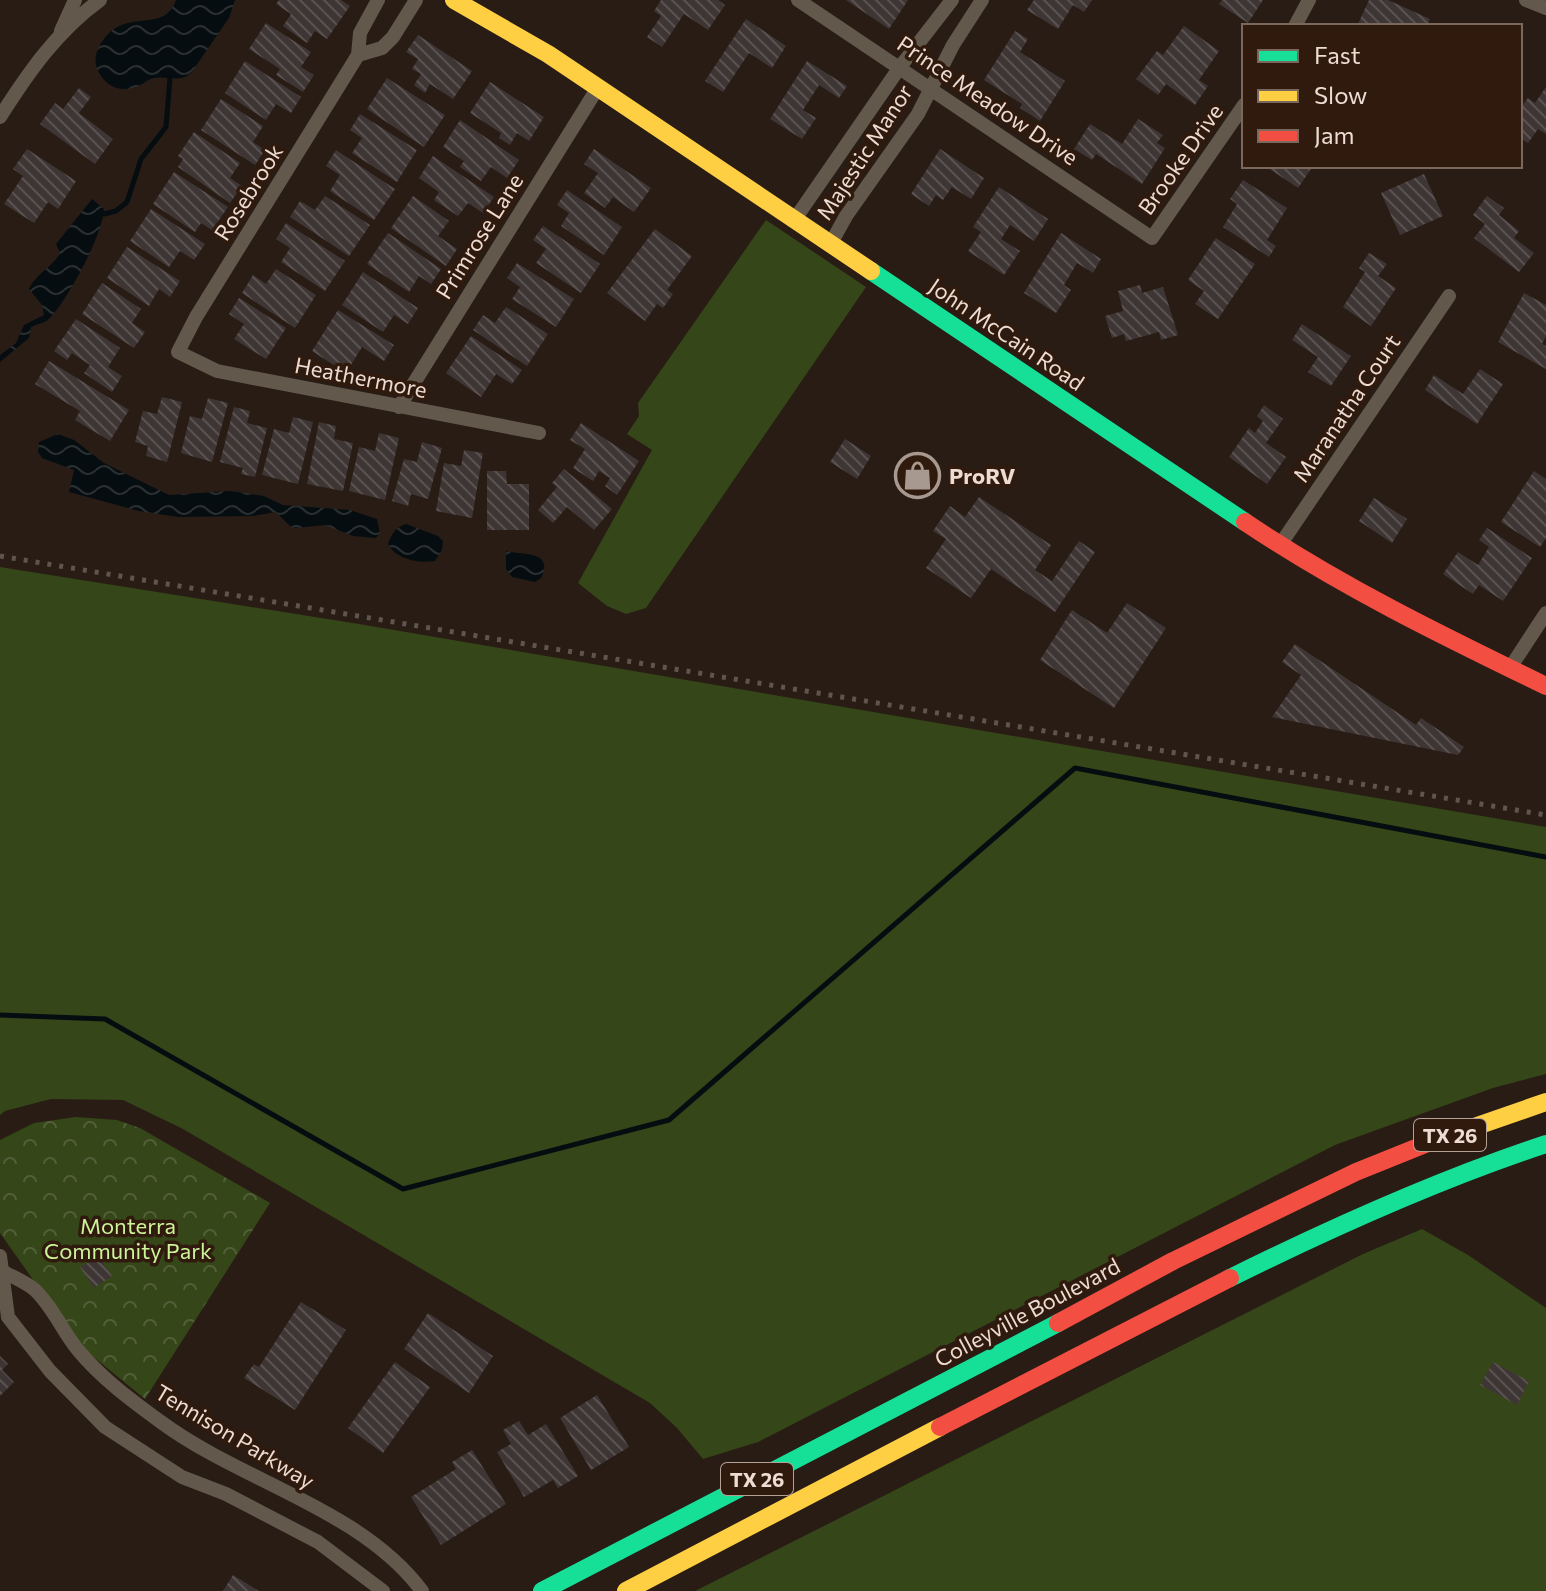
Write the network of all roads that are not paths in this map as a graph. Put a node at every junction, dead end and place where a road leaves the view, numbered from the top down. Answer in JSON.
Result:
{"nodes":[{"id":1,"x":75,"y":0,"type":"edge"},
{"id":2,"x":100,"y":0,"type":"edge"},
{"id":3,"x":378,"y":0,"type":"edge"},
{"id":4,"x":416,"y":0,"type":"edge"},
{"id":5,"x":454,"y":0,"type":"edge"},
{"id":6,"x":798,"y":0,"type":"edge"},
{"id":7,"x":952,"y":0,"type":"edge"},
{"id":8,"x":982,"y":0,"type":"edge"},
{"id":9,"x":1309,"y":0,"type":"edge"},
{"id":10,"x":1526,"y":0,"type":"edge"},
{"id":11,"x":1546,"y":8,"type":"edge"},
{"id":12,"x":1296,"y":24,"type":"edge"},
{"id":13,"x":59,"y":35,"type":"junction"},
{"id":14,"x":358,"y":55,"type":"junction"},
{"id":15,"x":900,"y":67,"type":"junction"},
{"id":16,"x":597,"y":89,"type":"junction"},
{"id":17,"x":932,"y":89,"type":"junction"},
{"id":18,"x":1242,"y":108,"type":"edge"},
{"id":19,"x":0,"y":117,"type":"edge"},
{"id":20,"x":795,"y":219,"type":"junction"},
{"id":21,"x":1152,"y":238,"type":"joint"},
{"id":22,"x":830,"y":245,"type":"junction"},
{"id":23,"x":1449,"y":296,"type":"dead end"},
{"id":24,"x":178,"y":352,"type":"joint"},
{"id":25,"x":399,"y":407,"type":"junction"},
{"id":26,"x":539,"y":433,"type":"dead end"},
{"id":27,"x":1280,"y":545,"type":"junction"},
{"id":28,"x":1546,"y":613,"type":"edge"},
{"id":29,"x":1510,"y":668,"type":"junction"},
{"id":30,"x":1546,"y":686,"type":"edge"},
{"id":31,"x":1546,"y":1102,"type":"edge"},
{"id":32,"x":1546,"y":1144,"type":"edge"},
{"id":33,"x":0,"y":1256,"type":"edge"},
{"id":34,"x":2,"y":1273,"type":"edge"},
{"id":35,"x":982,"y":1384,"type":"junction"},
{"id":36,"x":272,"y":1486,"type":"junction"},
{"id":37,"x":259,"y":1511,"type":"junction"},
{"id":38,"x":383,"y":1591,"type":"edge"},
{"id":39,"x":422,"y":1591,"type":"edge"},
{"id":40,"x":542,"y":1591,"type":"edge"},
{"id":41,"x":626,"y":1591,"type":"edge"}],
"edges":[{"from":1,"to":13,"type":"street"},
{"from":2,"to":13,"type":"street"},
{"from":3,"to":14,"type":"street","name":"Rosebrook"},
{"from":4,"to":14,"type":"street"},
{"from":5,"to":16,"type":"main road","name":"John McCain Road"},
{"from":6,"to":15,"type":"street","name":"Prince Meadow Drive"},
{"from":7,"to":15,"type":"street","name":"Majestic Manor"},
{"from":8,"to":17,"type":"street","name":"Majestic Manor"},
{"from":9,"to":12,"type":"street"},
{"from":10,"to":11,"type":"street"},
{"from":13,"to":19,"type":"street"},
{"from":14,"to":24,"type":"street","name":"Rosebrook"},
{"from":15,"to":17,"type":"street","name":"Prince Meadow Drive"},
{"from":15,"to":20,"type":"street","name":"Majestic Manor"},
{"from":16,"to":20,"type":"main road","name":"John McCain Road"},
{"from":16,"to":25,"type":"street","name":"Primrose Lane"},
{"from":17,"to":21,"type":"street","name":"Prince Meadow Drive"},
{"from":17,"to":22,"type":"street","name":"Majestic Manor"},
{"from":18,"to":21,"type":"street","name":"Brooke Drive"},
{"from":20,"to":22,"type":"main road","name":"John McCain Road"},
{"from":22,"to":27,"type":"main road","name":"John McCain Road"},
{"from":23,"to":27,"type":"street","name":"Maranatha Court"},
{"from":24,"to":25,"type":"street","name":"Heathermore"},
{"from":25,"to":26,"type":"street","name":"Heathermore"},
{"from":27,"to":29,"type":"main road","name":"John McCain Road"},
{"from":28,"to":29,"type":"street"},
{"from":29,"to":30,"type":"main road","name":"John McCain Road"},
{"from":31,"to":35,"type":"main road","name":"Colleyville Boulevard","number":"TX 26"},
{"from":32,"to":35,"type":"main road","name":"Colleyville Boulevard","number":"TX 26"},
{"from":33,"to":34,"type":"street"},
{"from":34,"to":36,"type":"street","name":"Tennison Parkway"},
{"from":34,"to":37,"type":"street"},
{"from":35,"to":40,"type":"main road","name":"Colleyville Boulevard","number":"TX 26"},
{"from":35,"to":41,"type":"main road","name":"Colleyville Boulevard","number":"TX 26"},
{"from":36,"to":37,"type":"street"},
{"from":36,"to":39,"type":"street","name":"Tennison Parkway"},
{"from":37,"to":38,"type":"street"}]}
